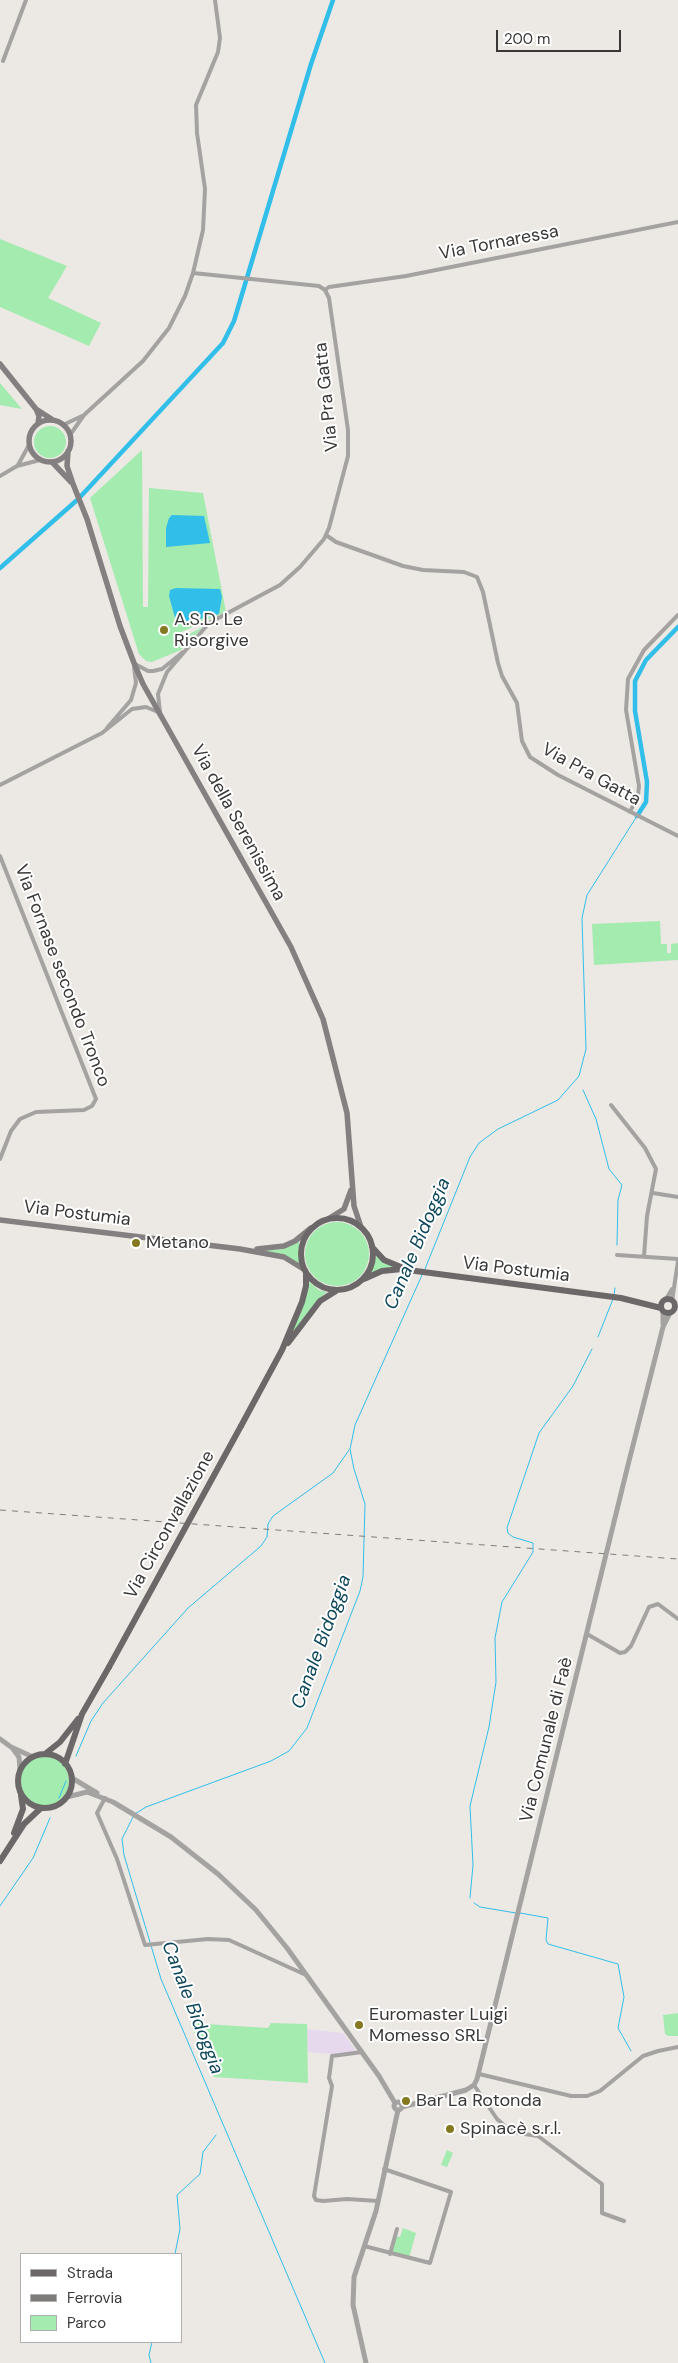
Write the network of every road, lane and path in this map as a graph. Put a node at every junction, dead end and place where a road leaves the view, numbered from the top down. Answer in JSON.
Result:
{"nodes":[{"id":1,"x":26,"y":0,"type":"edge"},
{"id":2,"x":215,"y":0,"type":"edge"},
{"id":3,"x":3,"y":61,"type":"dead end"},
{"id":4,"x":678,"y":222,"type":"edge"},
{"id":5,"x":193,"y":273,"type":"junction"},
{"id":6,"x":325,"y":290,"type":"junction"},
{"id":7,"x":0,"y":364,"type":"edge"},
{"id":8,"x":36,"y":409,"type":"junction"},
{"id":9,"x":84,"y":416,"type":"junction"},
{"id":10,"x":53,"y":420,"type":"junction"},
{"id":11,"x":38,"y":424,"type":"junction"},
{"id":12,"x":63,"y":425,"type":"junction"},
{"id":13,"x":70,"y":435,"type":"junction"},
{"id":14,"x":29,"y":445,"type":"junction"},
{"id":15,"x":68,"y":451,"type":"junction"},
{"id":16,"x":40,"y":460,"type":"junction"},
{"id":17,"x":52,"y":462,"type":"junction"},
{"id":18,"x":17,"y":466,"type":"junction"},
{"id":19,"x":0,"y":476,"type":"edge"},
{"id":20,"x":73,"y":484,"type":"junction"},
{"id":21,"x":326,"y":535,"type":"junction"},
{"id":22,"x":678,"y":614,"type":"edge"},
{"id":23,"x":185,"y":651,"type":"junction"},
{"id":24,"x":134,"y":663,"type":"junction"},
{"id":25,"x":160,"y":714,"type":"junction"},
{"id":26,"x":107,"y":728,"type":"junction"},
{"id":27,"x":0,"y":785,"type":"edge"},
{"id":28,"x":632,"y":812,"type":"junction"},
{"id":29,"x":678,"y":836,"type":"edge"},
{"id":30,"x":0,"y":856,"type":"edge"},
{"id":31,"x":611,"y":1105,"type":"dead end"},
{"id":32,"x":0,"y":1159,"type":"edge"},
{"id":33,"x":352,"y":1183,"type":"junction"},
{"id":34,"x":653,"y":1193,"type":"junction"},
{"id":35,"x":678,"y":1197,"type":"edge"},
{"id":36,"x":328,"y":1219,"type":"junction"},
{"id":37,"x":0,"y":1220,"type":"edge"},
{"id":38,"x":361,"y":1227,"type":"junction"},
{"id":39,"x":311,"y":1228,"type":"junction"},
{"id":40,"x":372,"y":1247,"type":"junction"},
{"id":41,"x":240,"y":1249,"type":"junction"},
{"id":42,"x":617,"y":1255,"type":"dead end"},
{"id":43,"x":644,"y":1256,"type":"junction"},
{"id":44,"x":678,"y":1260,"type":"edge"},
{"id":45,"x":408,"y":1270,"type":"junction"},
{"id":46,"x":305,"y":1271,"type":"junction"},
{"id":47,"x":362,"y":1280,"type":"junction"},
{"id":48,"x":338,"y":1290,"type":"junction"},
{"id":49,"x":668,"y":1304,"type":"edge"},
{"id":50,"x":673,"y":1312,"type":"edge"},
{"id":51,"x":663,"y":1327,"type":"junction"},
{"id":52,"x":282,"y":1350,"type":"junction"},
{"id":53,"x":678,"y":1620,"type":"edge"},
{"id":54,"x":587,"y":1634,"type":"junction"},
{"id":55,"x":82,"y":1714,"type":"junction"},
{"id":56,"x":0,"y":1739,"type":"edge"},
{"id":57,"x":11,"y":1747,"type":"junction"},
{"id":58,"x":45,"y":1754,"type":"junction"},
{"id":59,"x":33,"y":1757,"type":"junction"},
{"id":60,"x":65,"y":1764,"type":"junction"},
{"id":61,"x":20,"y":1769,"type":"junction"},
{"id":62,"x":72,"y":1778,"type":"junction"},
{"id":63,"x":21,"y":1794,"type":"junction"},
{"id":64,"x":67,"y":1797,"type":"junction"},
{"id":65,"x":102,"y":1797,"type":"junction"},
{"id":66,"x":40,"y":1808,"type":"junction"},
{"id":67,"x":9,"y":1846,"type":"junction"},
{"id":68,"x":0,"y":1861,"type":"edge"},
{"id":69,"x":308,"y":1975,"type":"junction"},
{"id":70,"x":678,"y":2047,"type":"edge"},
{"id":71,"x":362,"y":2052,"type":"junction"},
{"id":72,"x":478,"y":2074,"type":"junction"},
{"id":73,"x":474,"y":2085,"type":"junction"},
{"id":74,"x":400,"y":2108,"type":"junction"},
{"id":75,"x":384,"y":2169,"type":"junction"},
{"id":76,"x":378,"y":2201,"type":"junction"},
{"id":77,"x":624,"y":2221,"type":"dead end"},
{"id":78,"x":397,"y":2229,"type":"dead end"},
{"id":79,"x":364,"y":2246,"type":"junction"},
{"id":80,"x":390,"y":2254,"type":"junction"},
{"id":81,"x":366,"y":2363,"type":"edge"}],
"edges":[{"from":1,"to":3,"type":"street"},
{"from":2,"to":5,"type":"street"},
{"from":4,"to":6,"type":"street","name":"Via Tornaressa"},
{"from":5,"to":6,"type":"street"},
{"from":5,"to":9,"type":"street"},
{"from":6,"to":21,"type":"street","name":"Via Pra Gatta"},
{"from":7,"to":8,"type":"main road"},
{"from":8,"to":10,"type":"main road"},
{"from":8,"to":11,"type":"main road"},
{"from":9,"to":12,"type":"street"},
{"from":9,"to":13,"type":"street"},
{"from":10,"to":11,"type":"main road"},
{"from":10,"to":12,"type":"main road"},
{"from":11,"to":14,"type":"main road"},
{"from":12,"to":13,"type":"main road"},
{"from":13,"to":15,"type":"main road"},
{"from":14,"to":16,"type":"main road"},
{"from":14,"to":18,"type":"street"},
{"from":15,"to":17,"type":"main road"},
{"from":15,"to":20,"type":"main road","name":"Via della Serenissima"},
{"from":16,"to":17,"type":"main road"},
{"from":16,"to":18,"type":"street"},
{"from":17,"to":20,"type":"main road","name":"Via della Serenissima"},
{"from":18,"to":19,"type":"street"},
{"from":20,"to":24,"type":"main road","name":"Via della Serenissima"},
{"from":21,"to":23,"type":"street"},
{"from":21,"to":28,"type":"street","name":"Via Pra Gatta"},
{"from":22,"to":28,"type":"street"},
{"from":23,"to":24,"type":"street"},
{"from":23,"to":25,"type":"street"},
{"from":24,"to":25,"type":"main road","name":"Via della Serenissima"},
{"from":24,"to":26,"type":"street"},
{"from":25,"to":26,"type":"street"},
{"from":25,"to":33,"type":"main road","name":"Via della Serenissima"},
{"from":26,"to":27,"type":"street"},
{"from":28,"to":29,"type":"street","name":"Via Pra Gatta"},
{"from":30,"to":32,"type":"street","name":"Via Fornase secondo Tronco"},
{"from":31,"to":34,"type":"street"},
{"from":33,"to":36,"type":"main road"},
{"from":33,"to":38,"type":"main road","name":"Via della Serenissima"},
{"from":34,"to":35,"type":"street"},
{"from":34,"to":43,"type":"street"},
{"from":36,"to":38,"type":"main road"},
{"from":36,"to":39,"type":"main road"},
{"from":37,"to":41,"type":"main road","name":"Via Postumia"},
{"from":38,"to":40,"type":"main road"},
{"from":39,"to":41,"type":"main road","name":"Via Postumia"},
{"from":39,"to":46,"type":"main road"},
{"from":40,"to":45,"type":"main road","name":"Via Postumia"},
{"from":40,"to":47,"type":"main road"},
{"from":41,"to":46,"type":"main road","name":"Via Postumia"},
{"from":42,"to":43,"type":"street"},
{"from":43,"to":44,"type":"street"},
{"from":44,"to":49,"type":"street"},
{"from":45,"to":47,"type":"main road","name":"Via Postumia"},
{"from":45,"to":49,"type":"main road","name":"Via Postumia"},
{"from":46,"to":48,"type":"main road"},
{"from":46,"to":52,"type":"main road","name":"Via Circonvallazione"},
{"from":47,"to":48,"type":"main road"},
{"from":48,"to":52,"type":"main road","name":"Via Circonvallazione"},
{"from":49,"to":50,"type":"main road","name":"Via Postumia"},
{"from":49,"to":50,"type":"main road"},
{"from":49,"to":51,"type":"street","name":"Via Comunale di Faè"},
{"from":50,"to":51,"type":"street","name":"Via Comunale di Faè"},
{"from":51,"to":54,"type":"street","name":"Via Comunale di Faè"},
{"from":52,"to":55,"type":"main road","name":"Via Circonvallazione","bridge":true},
{"from":53,"to":54,"type":"street"},
{"from":54,"to":72,"type":"street","name":"Via Comunale di Faè"},
{"from":55,"to":58,"type":"main road","name":"Via Circonvallazione"},
{"from":55,"to":60,"type":"main road","name":"Via Circonvallazione"},
{"from":56,"to":57,"type":"street"},
{"from":57,"to":59,"type":"street"},
{"from":57,"to":61,"type":"street"},
{"from":58,"to":59,"type":"main road"},
{"from":58,"to":60,"type":"main road"},
{"from":59,"to":61,"type":"main road"},
{"from":60,"to":62,"type":"main road"},
{"from":61,"to":63,"type":"main road"},
{"from":62,"to":64,"type":"main road"},
{"from":62,"to":65,"type":"street"},
{"from":63,"to":66,"type":"main road"},
{"from":63,"to":67,"type":"main road"},
{"from":64,"to":65,"type":"street"},
{"from":64,"to":66,"type":"main road"},
{"from":65,"to":69,"type":"street"},
{"from":65,"to":69,"type":"street"},
{"from":66,"to":67,"type":"main road"},
{"from":67,"to":68,"type":"main road"},
{"from":69,"to":71,"type":"street"},
{"from":70,"to":72,"type":"street"},
{"from":71,"to":74,"type":"street"},
{"from":71,"to":76,"type":"street"},
{"from":72,"to":73,"type":"street","name":"Via Comunale di Faè"},
{"from":73,"to":74,"type":"street"},
{"from":73,"to":77,"type":"street"},
{"from":74,"to":75,"type":"street"},
{"from":75,"to":76,"type":"street"},
{"from":75,"to":80,"type":"street"},
{"from":76,"to":79,"type":"street"},
{"from":78,"to":80,"type":"street"},
{"from":79,"to":80,"type":"street"},
{"from":79,"to":81,"type":"street"}]}
